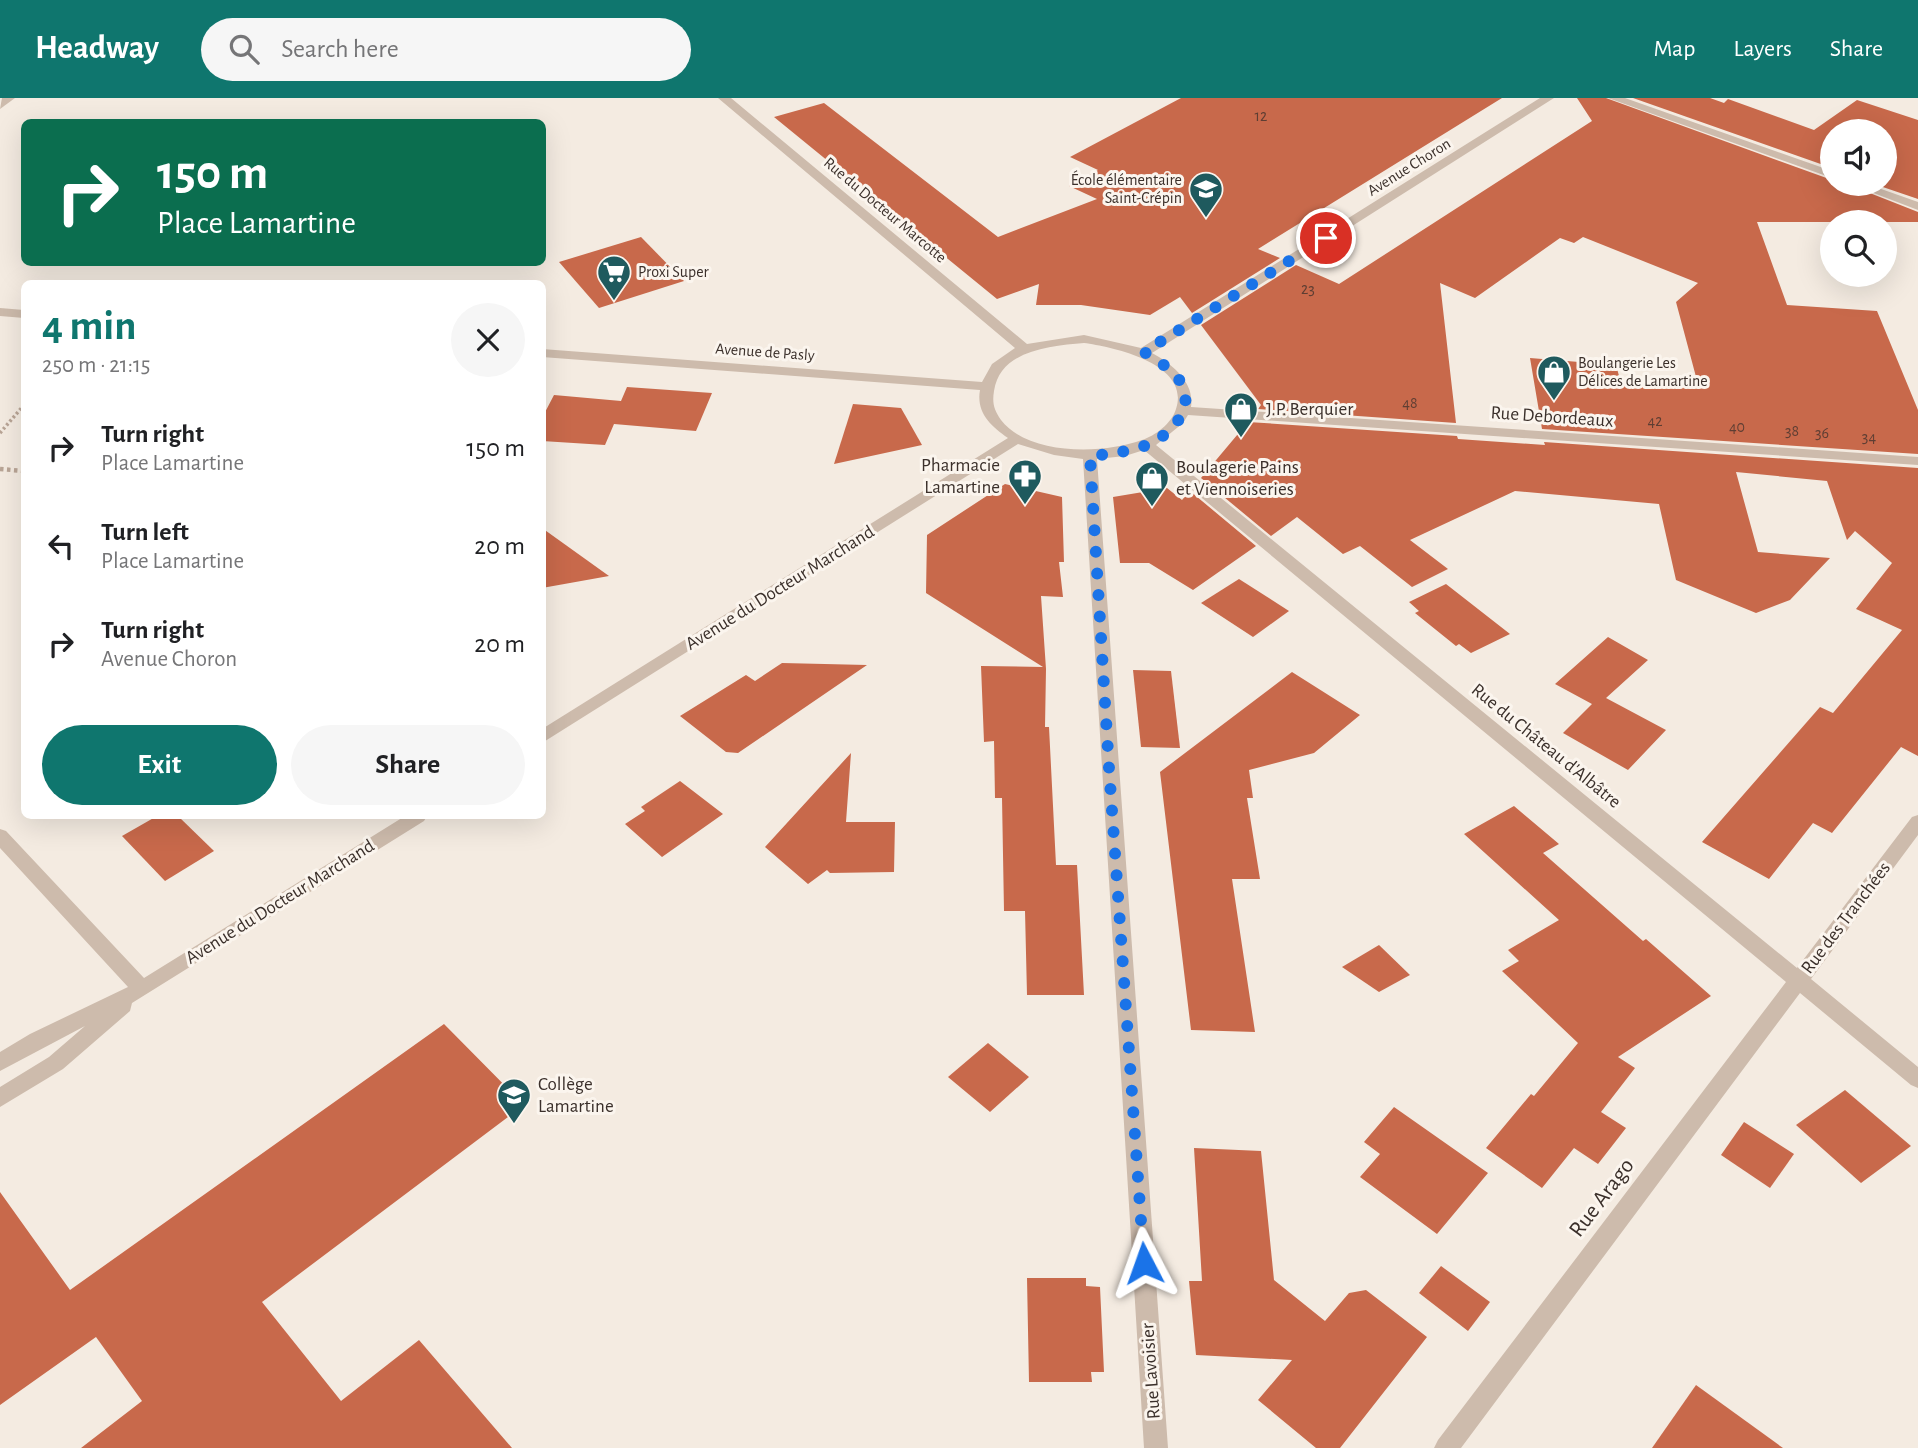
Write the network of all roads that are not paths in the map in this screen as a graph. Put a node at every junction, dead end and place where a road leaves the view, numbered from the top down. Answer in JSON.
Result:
{"nodes":[{"id":1,"x":9,"y":98,"type":"edge"},
{"id":2,"x":725,"y":98,"type":"edge"},
{"id":3,"x":1548,"y":98,"type":"edge"},
{"id":4,"x":1614,"y":98,"type":"edge"},
{"id":5,"x":0,"y":106,"type":"edge"},
{"id":6,"x":1820,"y":171,"type":"edge"},
{"id":7,"x":1890,"y":196,"type":"edge"},
{"id":8,"x":1918,"y":206,"type":"edge"},
{"id":9,"x":0,"y":312,"type":"edge"},
{"id":10,"x":21,"y":314,"type":"edge"},
{"id":11,"x":1024,"y":349,"type":"junction"},
{"id":12,"x":1144,"y":352,"type":"junction"},
{"id":13,"x":546,"y":353,"type":"edge"},
{"id":14,"x":985,"y":386,"type":"junction"},
{"id":15,"x":1184,"y":411,"type":"junction"},
{"id":16,"x":1017,"y":439,"type":"junction"},
{"id":17,"x":1147,"y":445,"type":"junction"},
{"id":18,"x":1090,"y":456,"type":"junction"},
{"id":19,"x":1918,"y":461,"type":"edge"},
{"id":20,"x":546,"y":734,"type":"edge"},
{"id":21,"x":413,"y":819,"type":"edge"},
{"id":22,"x":1918,"y":822,"type":"edge"},
{"id":23,"x":0,"y":836,"type":"edge"},
{"id":24,"x":1799,"y":980,"type":"junction"},
{"id":25,"x":142,"y":989,"type":"junction"},
{"id":26,"x":0,"y":1062,"type":"edge"},
{"id":27,"x":1918,"y":1079,"type":"edge"},
{"id":28,"x":0,"y":1098,"type":"edge"},
{"id":29,"x":1156,"y":1448,"type":"edge"},
{"id":30,"x":1446,"y":1448,"type":"edge"}],
"edges":[{"from":1,"to":5,"type":"street"},
{"from":2,"to":11,"type":"street","name":"Rue du Docteur Marcotte"},
{"from":3,"to":12,"type":"street","name":"Avenue Choron"},
{"from":4,"to":6,"type":"street"},
{"from":7,"to":8,"type":"street"},
{"from":9,"to":10,"type":"street"},
{"from":11,"to":12,"type":"street"},
{"from":11,"to":14,"type":"street"},
{"from":12,"to":15,"type":"street"},
{"from":13,"to":14,"type":"street","name":"Avenue de Pasly"},
{"from":14,"to":16,"type":"street"},
{"from":15,"to":17,"type":"street"},
{"from":15,"to":19,"type":"street","name":"Rue Debordeaux"},
{"from":16,"to":18,"type":"street"},
{"from":16,"to":20,"type":"street","name":"Avenue du Docteur Marchand"},
{"from":17,"to":18,"type":"street"},
{"from":17,"to":24,"type":"street","name":"Rue du Château d'Albâtre"},
{"from":18,"to":29,"type":"street","name":"Rue Lavoisier"},
{"from":21,"to":25,"type":"street","name":"Avenue du Docteur Marchand"},
{"from":22,"to":24,"type":"street","name":"Rue des Tranchées"},
{"from":23,"to":25,"type":"street"},
{"from":24,"to":27,"type":"street","name":"Rue du Château d'Albâtre"},
{"from":24,"to":30,"type":"street","name":"Rue Arago"},
{"from":25,"to":26,"type":"street","name":"Avenue du Docteur Marchand"},
{"from":25,"to":28,"type":"street","name":"Avenue du Docteur Marchand"}]}
